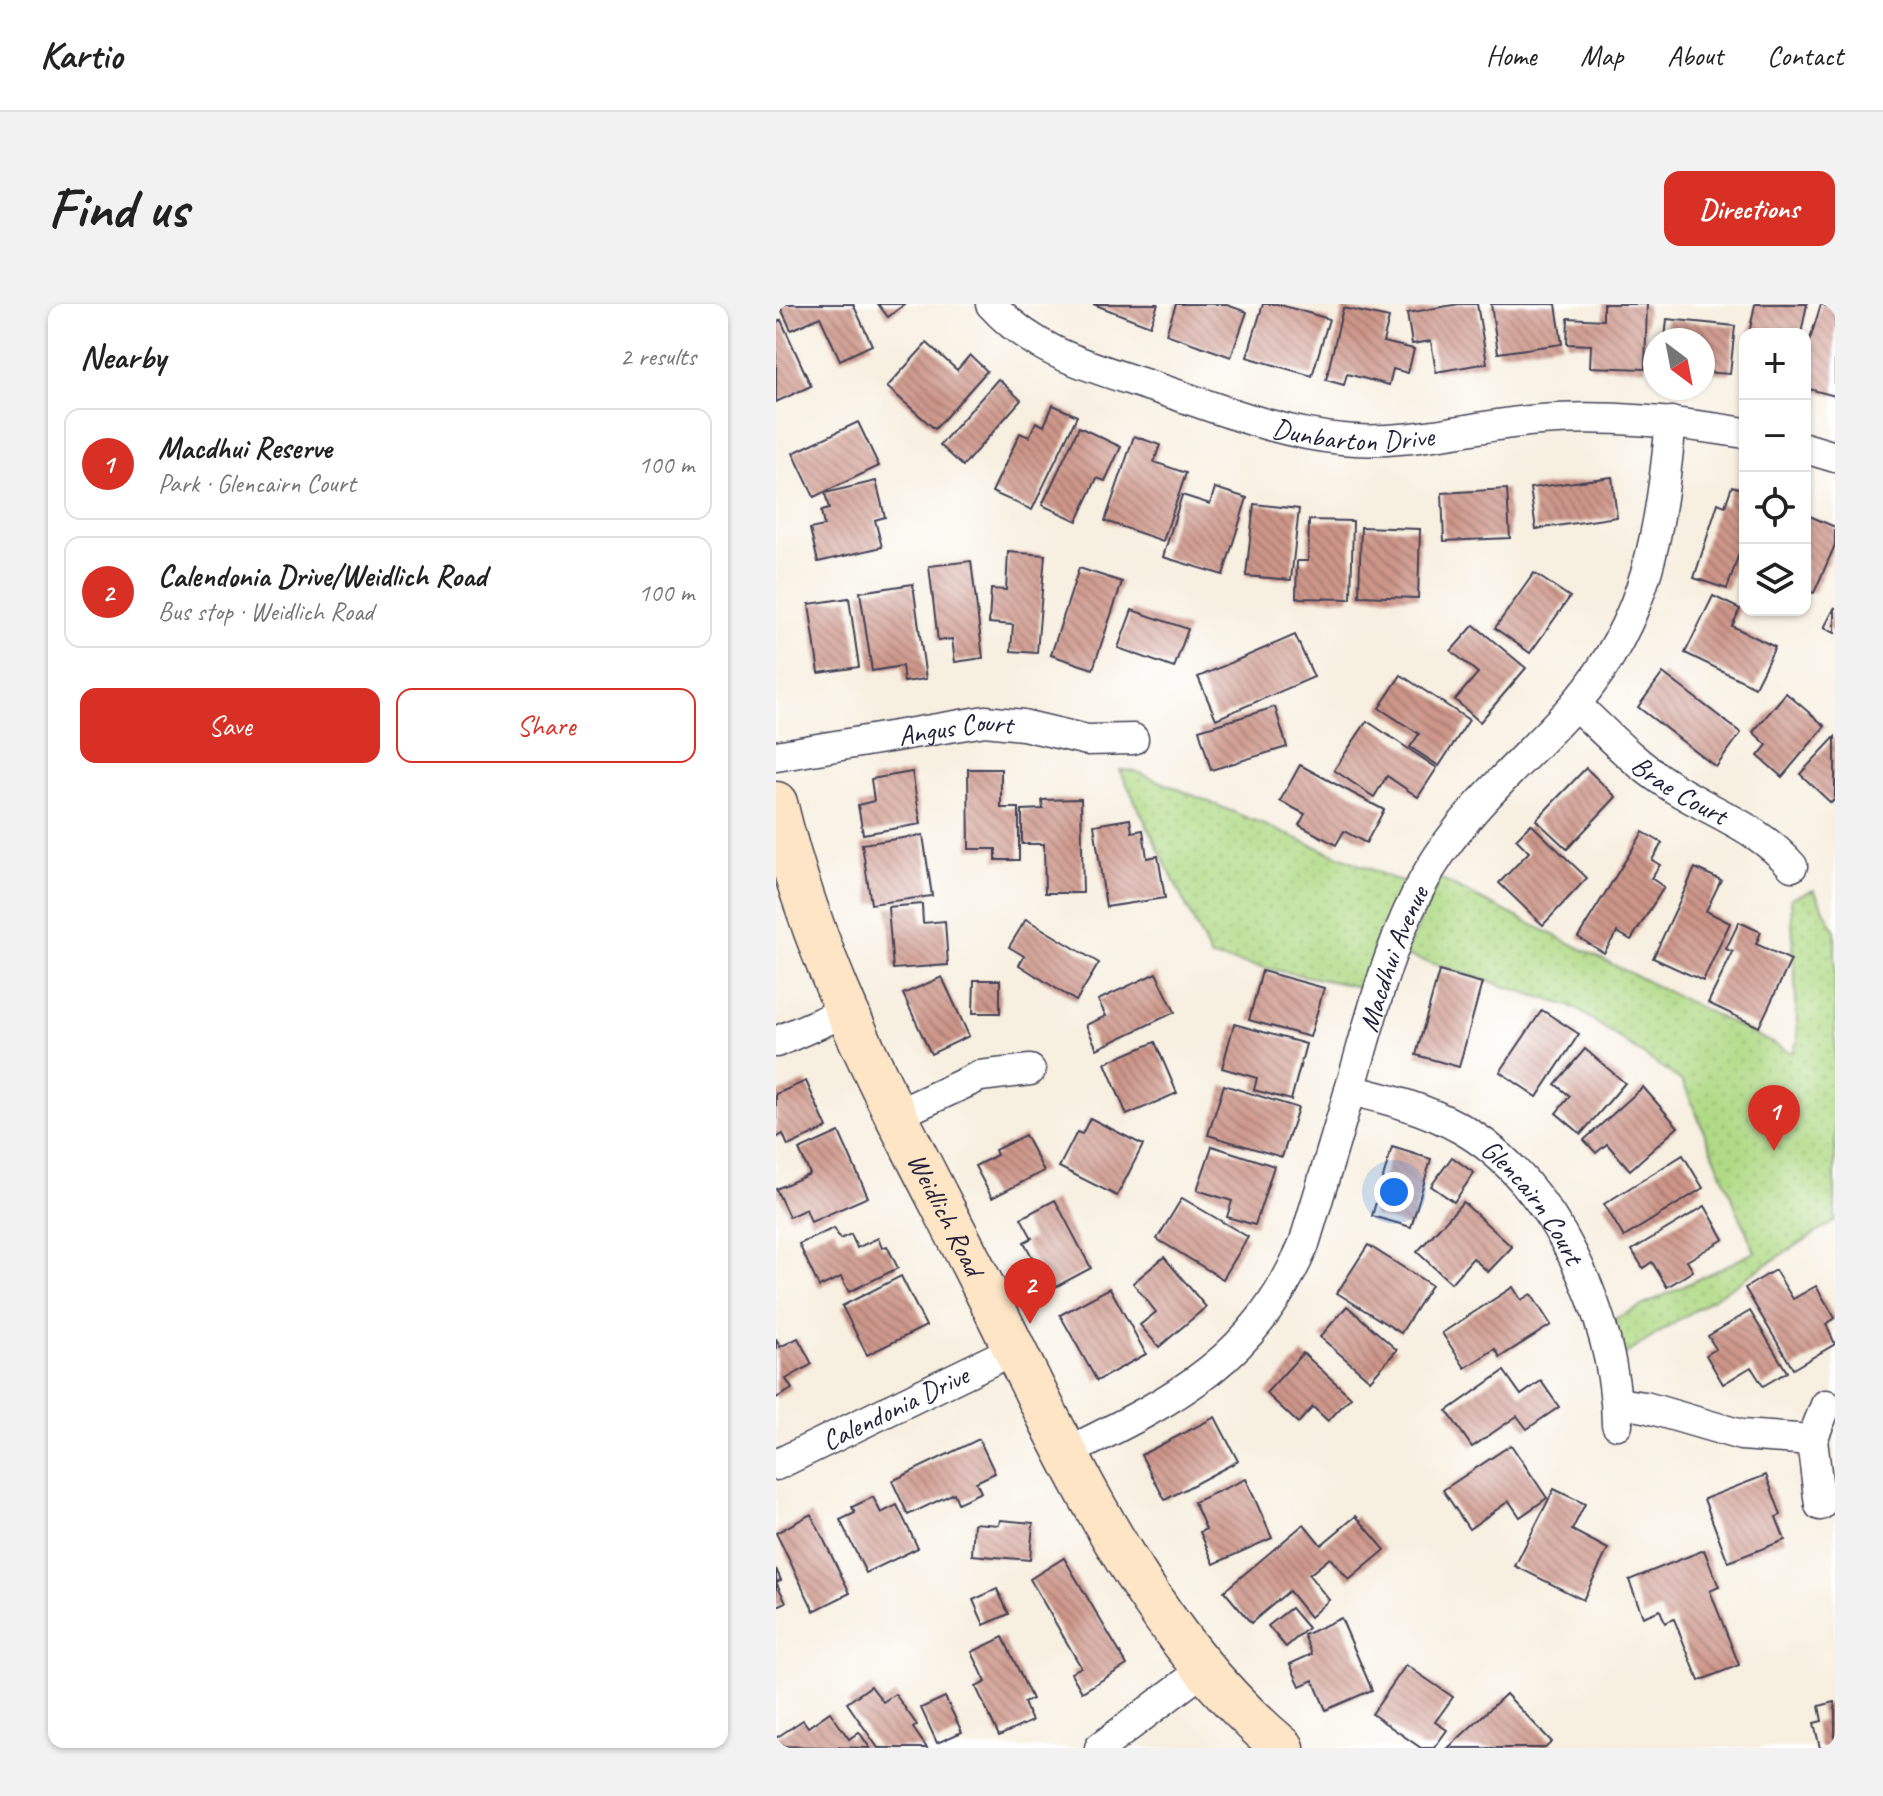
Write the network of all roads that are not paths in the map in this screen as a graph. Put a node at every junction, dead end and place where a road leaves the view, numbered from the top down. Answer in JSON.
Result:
{"nodes":[{"id":1,"x":991,"y":304,"type":"edge"},
{"id":2,"x":1671,"y":422,"type":"junction"},
{"id":3,"x":1739,"y":432,"type":"edge"},
{"id":4,"x":1811,"y":450,"type":"edge"},
{"id":5,"x":1835,"y":457,"type":"edge"},
{"id":6,"x":1575,"y":704,"type":"junction"},
{"id":7,"x":1133,"y":739,"type":"dead end"},
{"id":8,"x":776,"y":756,"type":"edge"},
{"id":9,"x":776,"y":803,"type":"edge"},
{"id":10,"x":1792,"y":866,"type":"dead end"},
{"id":11,"x":845,"y":1012,"type":"junction"},
{"id":12,"x":776,"y":1042,"type":"edge"},
{"id":13,"x":1030,"y":1070,"type":"dead end"},
{"id":14,"x":1350,"y":1090,"type":"junction"},
{"id":15,"x":894,"y":1116,"type":"junction"},
{"id":16,"x":1015,"y":1349,"type":"junction"},
{"id":17,"x":1826,"y":1405,"type":"dead end"},
{"id":18,"x":1812,"y":1440,"type":"junction"},
{"id":19,"x":1068,"y":1452,"type":"junction"},
{"id":20,"x":776,"y":1465,"type":"edge"},
{"id":21,"x":1820,"y":1505,"type":"dead end"},
{"id":22,"x":1203,"y":1670,"type":"junction"},
{"id":23,"x":1100,"y":1748,"type":"edge"},
{"id":24,"x":1283,"y":1748,"type":"edge"}],
"edges":[{"from":1,"to":2,"type":"street","name":"Dunbarton Drive"},
{"from":2,"to":3,"type":"street","name":"Dunbarton Drive"},
{"from":2,"to":6,"type":"street","name":"Macdhui Avenue"},
{"from":4,"to":5,"type":"street"},
{"from":6,"to":10,"type":"street","name":"Brae Court"},
{"from":6,"to":14,"type":"street","name":"Macdhui Avenue"},
{"from":7,"to":8,"type":"street","name":"Angus Court"},
{"from":9,"to":11,"type":"street","name":"Weidlich Road"},
{"from":11,"to":12,"type":"street"},
{"from":11,"to":15,"type":"street","name":"Weidlich Road"},
{"from":13,"to":15,"type":"street"},
{"from":14,"to":18,"type":"street","name":"Glencairn Court"},
{"from":14,"to":19,"type":"street","name":"Macdhui Avenue"},
{"from":15,"to":16,"type":"street","name":"Weidlich Road"},
{"from":16,"to":19,"type":"street","name":"Weidlich Road"},
{"from":16,"to":20,"type":"street","name":"Calendonia Drive"},
{"from":17,"to":18,"type":"street"},
{"from":18,"to":21,"type":"street"},
{"from":19,"to":22,"type":"street","name":"Weidlich Road"},
{"from":22,"to":23,"type":"street"},
{"from":22,"to":24,"type":"street","name":"Weidlich Road"}]}
